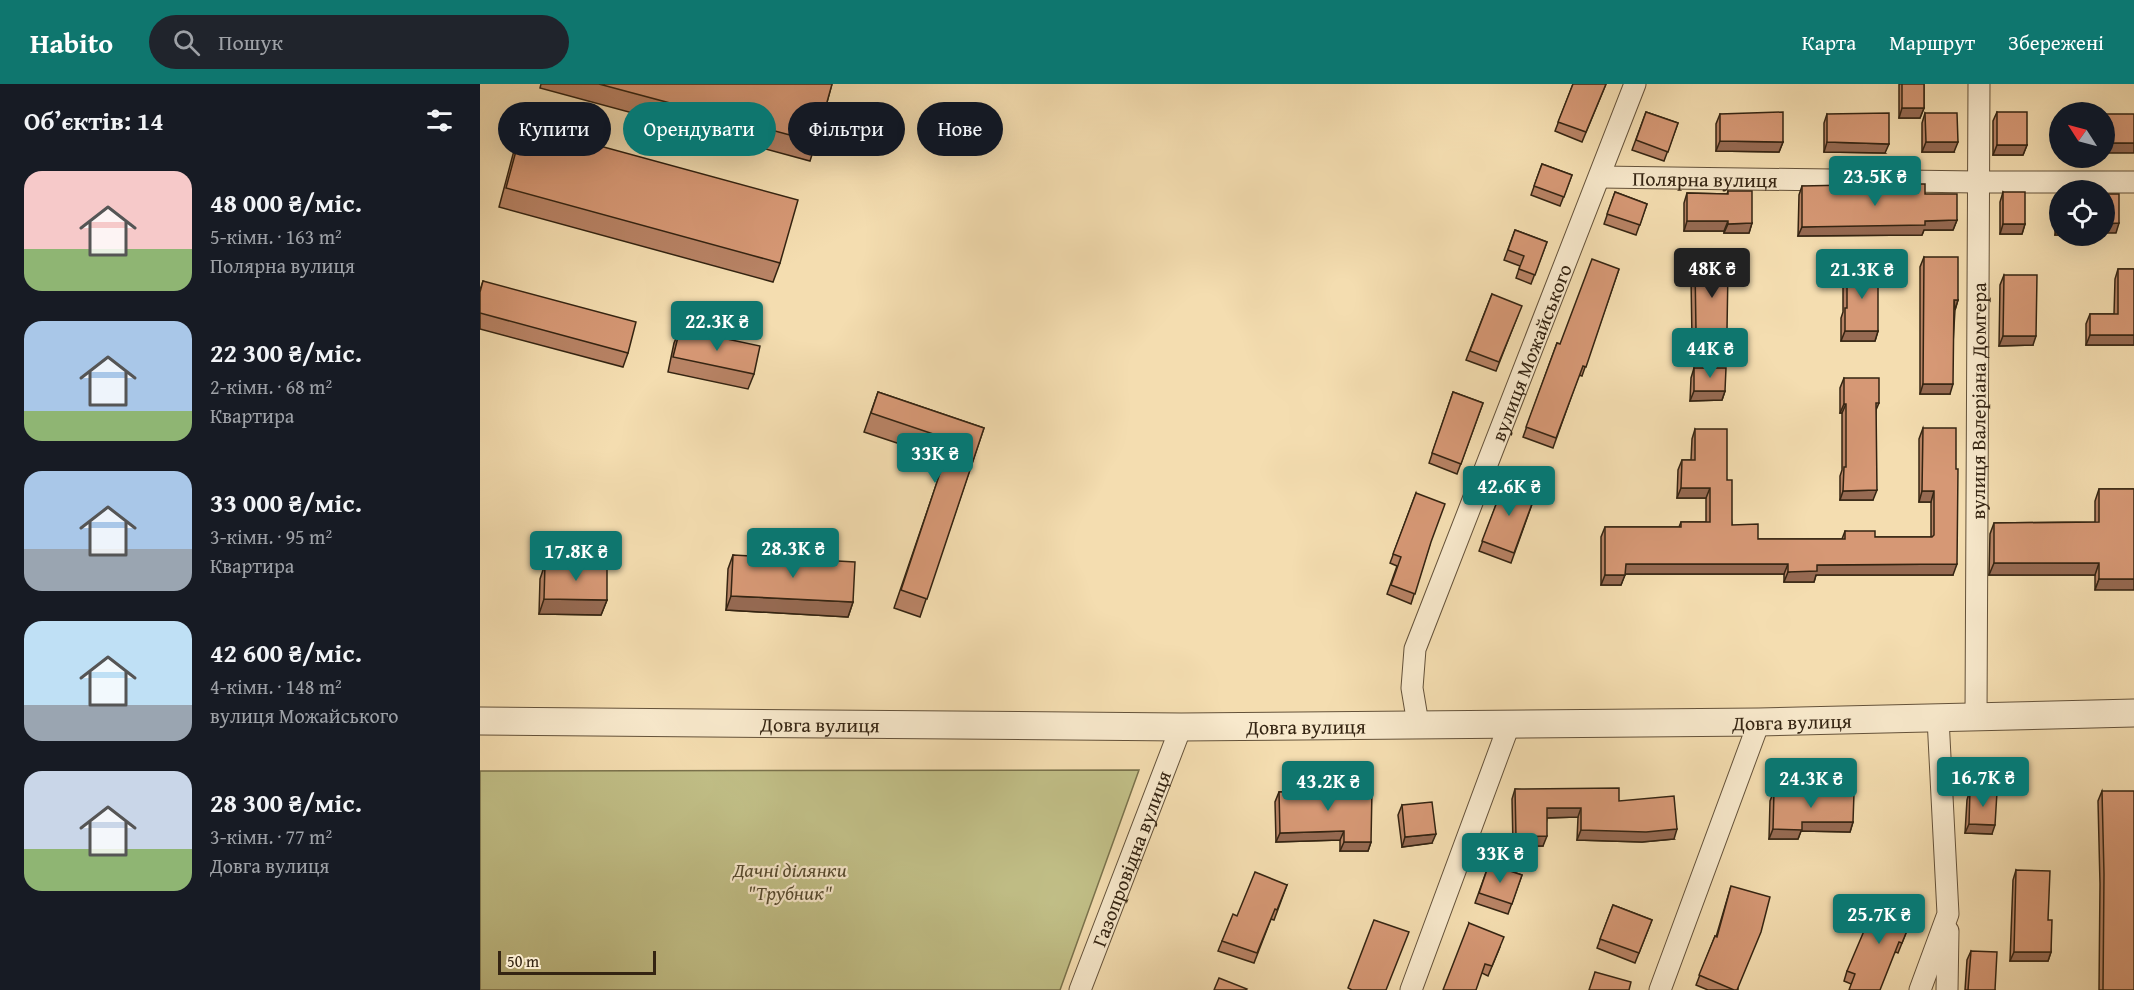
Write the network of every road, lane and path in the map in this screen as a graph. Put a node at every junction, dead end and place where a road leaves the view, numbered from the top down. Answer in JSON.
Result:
{"nodes":[{"id":1,"x":1635,"y":84,"type":"edge"},
{"id":2,"x":1979,"y":84,"type":"edge"},
{"id":3,"x":1600,"y":177,"type":"junction"},
{"id":4,"x":1977,"y":182,"type":"junction"},
{"id":5,"x":2134,"y":182,"type":"edge"},
{"id":6,"x":2134,"y":713,"type":"edge"},
{"id":7,"x":1976,"y":717,"type":"junction"},
{"id":8,"x":1938,"y":718,"type":"junction"},
{"id":9,"x":480,"y":721,"type":"edge"},
{"id":10,"x":1759,"y":722,"type":"junction"},
{"id":11,"x":1418,"y":724,"type":"junction"},
{"id":12,"x":1509,"y":725,"type":"junction"},
{"id":13,"x":1180,"y":728,"type":"junction"},
{"id":14,"x":1948,"y":914,"type":"junction"},
{"id":15,"x":1080,"y":990,"type":"edge"},
{"id":16,"x":1410,"y":990,"type":"edge"},
{"id":17,"x":1660,"y":990,"type":"edge"},
{"id":18,"x":1920,"y":990,"type":"edge"},
{"id":19,"x":1947,"y":990,"type":"edge"}],
"edges":[{"from":1,"to":3,"type":"street","name":"вулиця Можайського"},
{"from":2,"to":4,"type":"street","name":"вулиця Валеріана Домгера"},
{"from":3,"to":4,"type":"street","name":"Полярна вулиця"},
{"from":3,"to":11,"type":"street","name":"вулиця Можайського"},
{"from":4,"to":5,"type":"street","name":"Полярна вулиця"},
{"from":4,"to":7,"type":"street","name":"вулиця Валеріана Домгера"},
{"from":6,"to":7,"type":"street","name":"Довга вулиця"},
{"from":7,"to":8,"type":"street","name":"Довга вулиця"},
{"from":8,"to":10,"type":"street","name":"Довга вулиця"},
{"from":8,"to":14,"type":"street"},
{"from":9,"to":13,"type":"street","name":"Довга вулиця"},
{"from":10,"to":12,"type":"street","name":"Довга вулиця"},
{"from":10,"to":17,"type":"street"},
{"from":11,"to":12,"type":"street","name":"Довга вулиця"},
{"from":11,"to":13,"type":"street","name":"Довга вулиця"},
{"from":12,"to":16,"type":"street"},
{"from":13,"to":15,"type":"street","name":"Газопровідна вулиця"},
{"from":14,"to":18,"type":"street"},
{"from":14,"to":19,"type":"street"}]}
